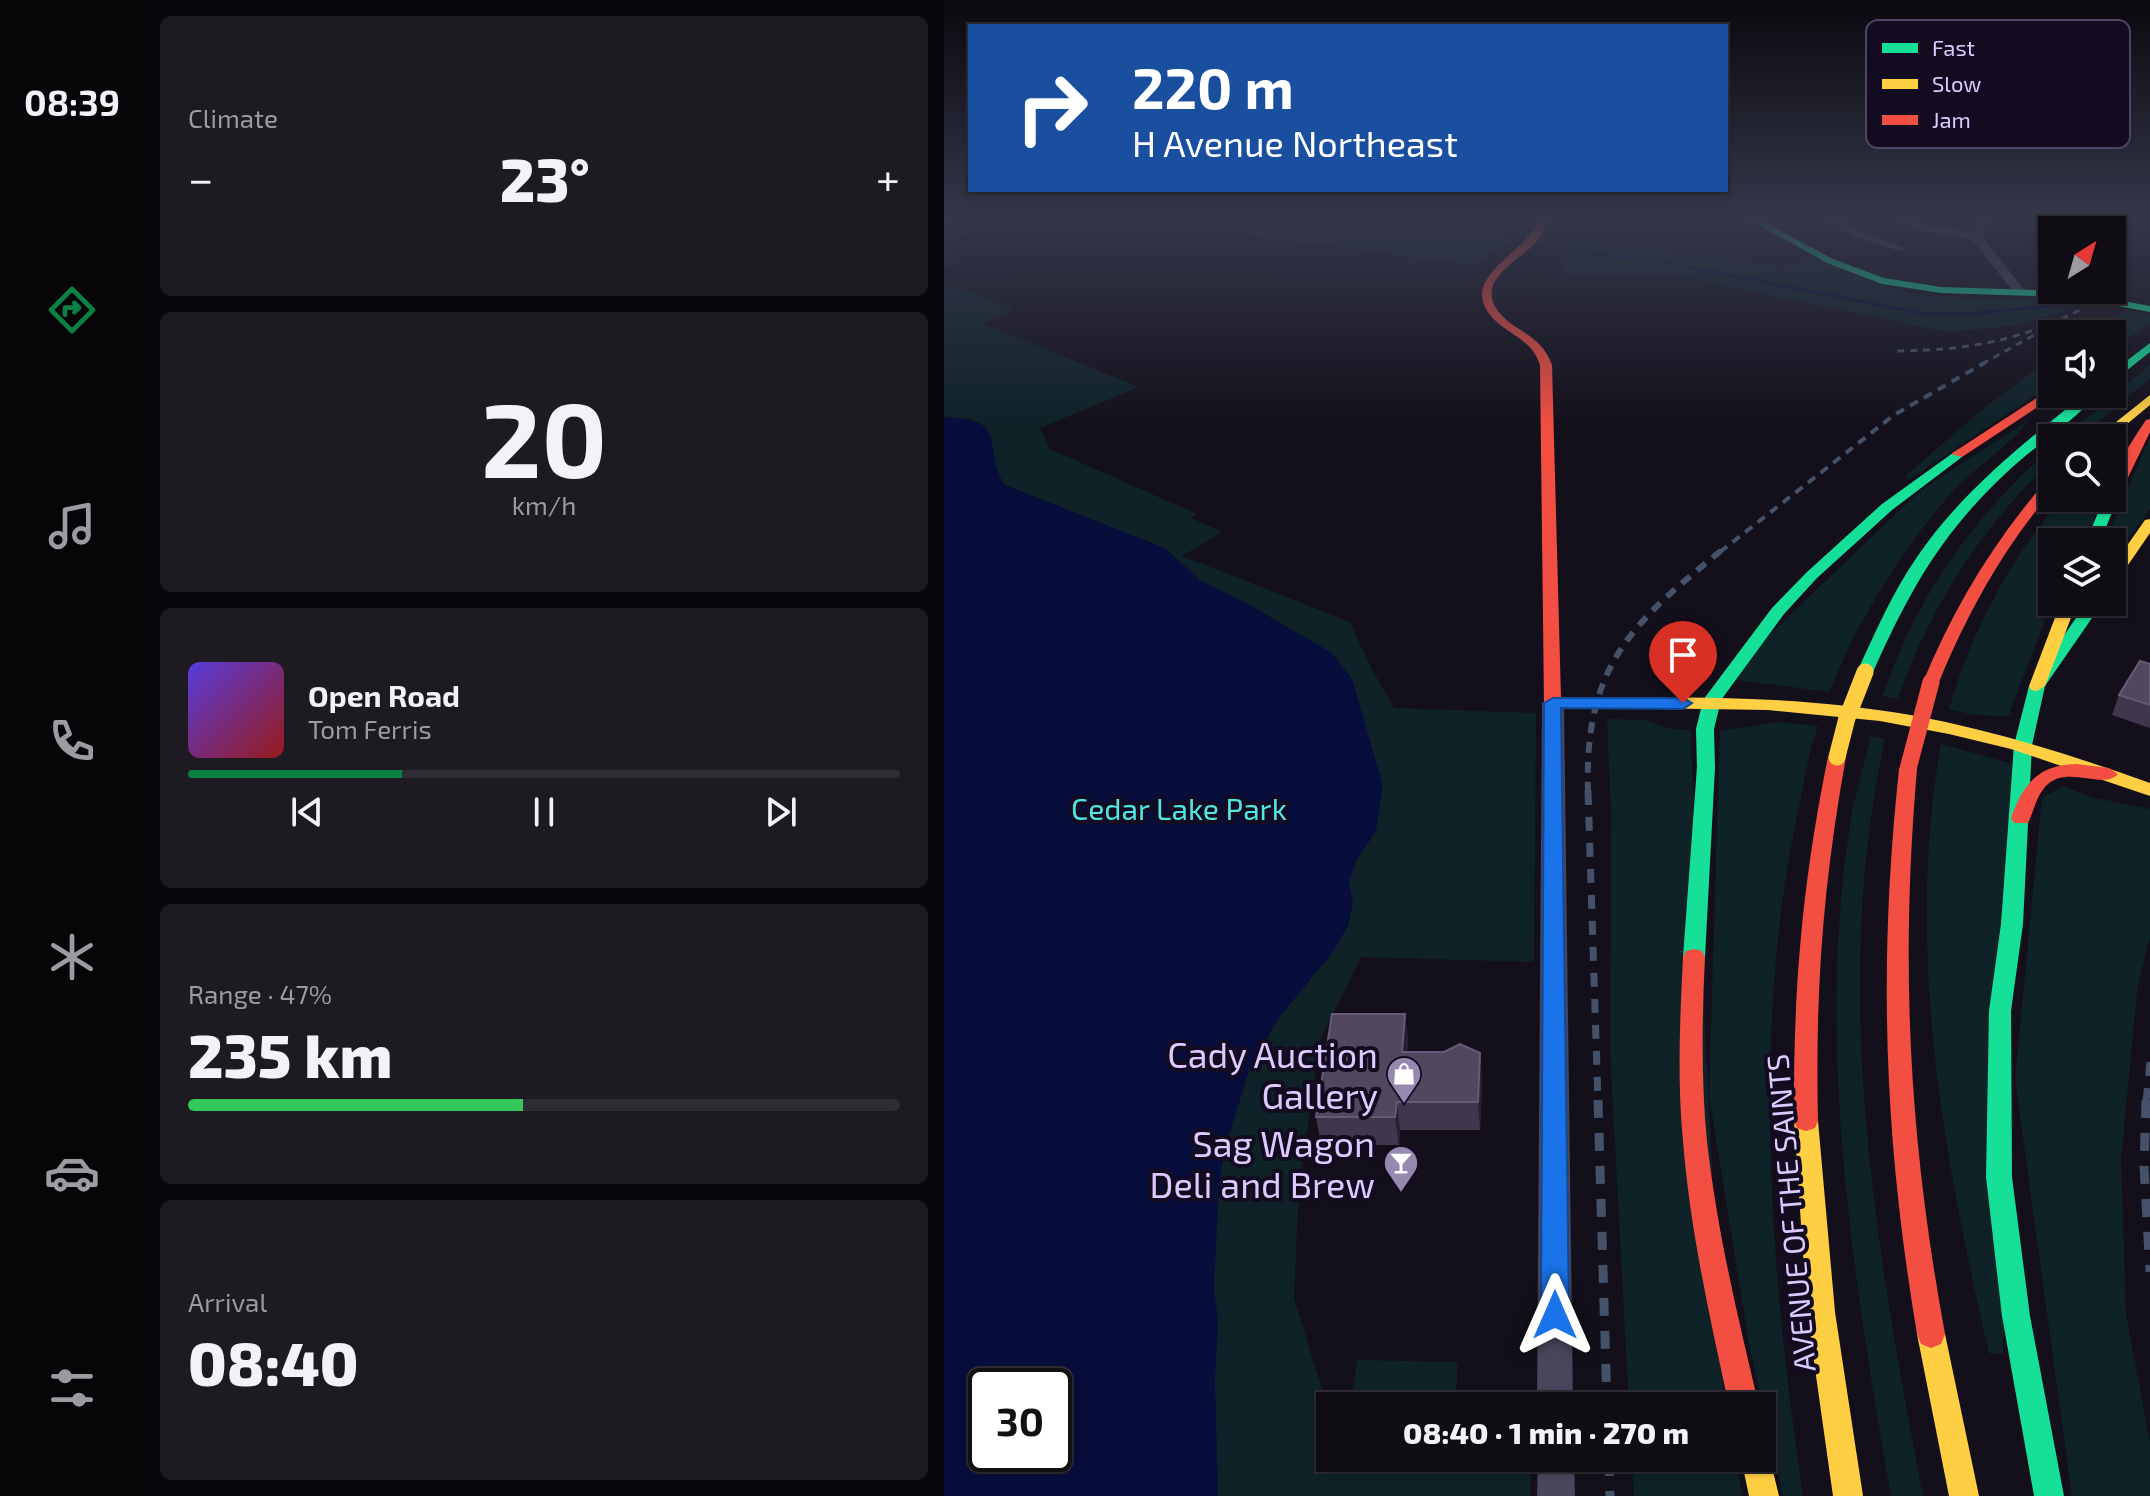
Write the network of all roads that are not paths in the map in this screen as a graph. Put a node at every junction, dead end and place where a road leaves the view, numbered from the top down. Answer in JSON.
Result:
{"nodes":[{"id":1,"x":1490,"y":287,"type":"edge"},
{"id":2,"x":1921,"y":287,"type":"edge"},
{"id":3,"x":2016,"y":287,"type":"edge"},
{"id":4,"x":2019,"y":291,"type":"junction"},
{"id":5,"x":2150,"y":309,"type":"edge"},
{"id":6,"x":2150,"y":337,"type":"edge"},
{"id":7,"x":2150,"y":346,"type":"edge"},
{"id":8,"x":2126,"y":350,"type":"edge"},
{"id":9,"x":2126,"y":366,"type":"edge"},
{"id":10,"x":2150,"y":399,"type":"edge"},
{"id":11,"x":2038,"y":402,"type":"edge"},
{"id":12,"x":2075,"y":408,"type":"edge"},
{"id":13,"x":2150,"y":423,"type":"edge"},
{"id":14,"x":2119,"y":424,"type":"edge"},
{"id":15,"x":2126,"y":466,"type":"edge"},
{"id":16,"x":2038,"y":498,"type":"edge"},
{"id":17,"x":2150,"y":523,"type":"edge"},
{"id":18,"x":2126,"y":558,"type":"edge"},
{"id":19,"x":2064,"y":616,"type":"edge"},
{"id":20,"x":2085,"y":616,"type":"edge"},
{"id":21,"x":2037,"y":686,"type":"junction"},
{"id":22,"x":1553,"y":703,"type":"junction"},
{"id":23,"x":1710,"y":704,"type":"junction"},
{"id":24,"x":2023,"y":745,"type":"junction"},
{"id":25,"x":2109,"y":774,"type":"junction"},
{"id":26,"x":2150,"y":790,"type":"edge"},
{"id":27,"x":2021,"y":818,"type":"junction"},
{"id":28,"x":1555,"y":1392,"type":"edge"},
{"id":29,"x":1741,"y":1392,"type":"edge"},
{"id":30,"x":1556,"y":1472,"type":"edge"},
{"id":31,"x":1759,"y":1472,"type":"edge"},
{"id":32,"x":1556,"y":1496,"type":"edge"},
{"id":33,"x":1764,"y":1496,"type":"edge"},
{"id":34,"x":1848,"y":1496,"type":"edge"},
{"id":35,"x":1964,"y":1496,"type":"edge"},
{"id":36,"x":2049,"y":1496,"type":"edge"}],
"edges":[{"from":1,"to":22,"type":"main road"},
{"from":2,"to":4,"type":"main road"},
{"from":3,"to":4,"type":"street"},
{"from":4,"to":5,"type":"main road"},
{"from":6,"to":8,"type":"main road"},
{"from":7,"to":9,"type":"main road"},
{"from":10,"to":14,"type":"main road"},
{"from":11,"to":23,"type":"main road"},
{"from":12,"to":34,"type":"main road","name":"AVENUE OF THE SAINTS","bridge":true},
{"from":13,"to":15,"type":"main road"},
{"from":16,"to":35,"type":"main road","bridge":true},
{"from":17,"to":18,"type":"main road"},
{"from":19,"to":21,"type":"main road"},
{"from":20,"to":21,"type":"main road"},
{"from":21,"to":24,"type":"main road"},
{"from":22,"to":23,"type":"main road"},
{"from":22,"to":28,"type":"street"},
{"from":23,"to":24,"type":"main road"},
{"from":23,"to":29,"type":"main road"},
{"from":24,"to":25,"type":"main road"},
{"from":24,"to":27,"type":"main road"},
{"from":25,"to":26,"type":"main road"},
{"from":25,"to":27,"type":"main road"},
{"from":27,"to":36,"type":"main road"},
{"from":30,"to":32,"type":"street"},
{"from":31,"to":33,"type":"main road"}]}
